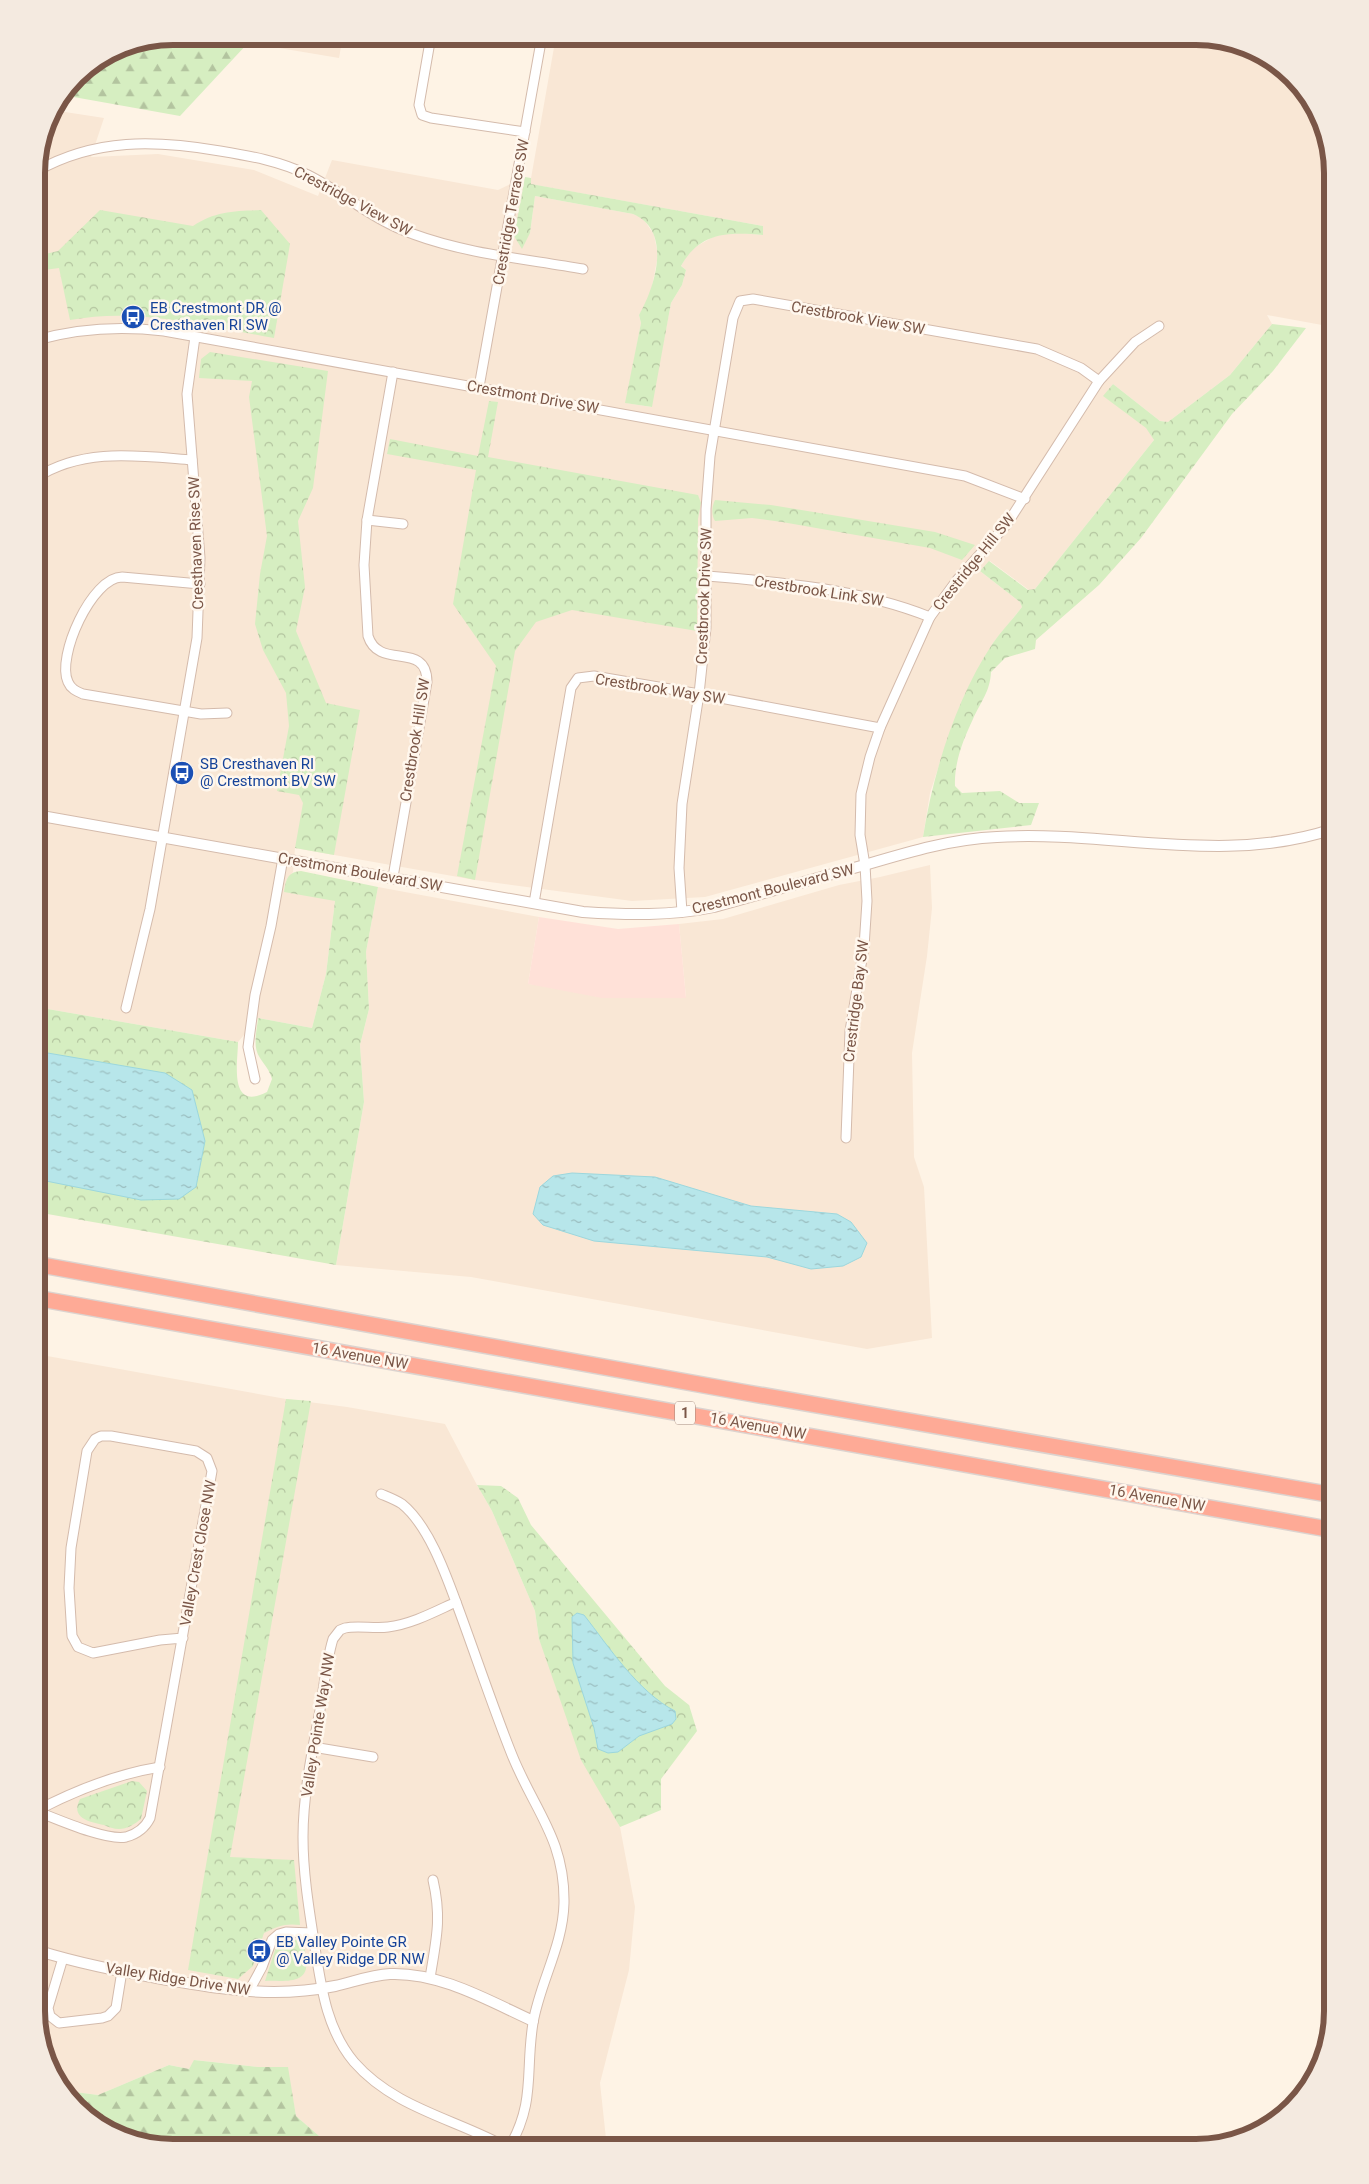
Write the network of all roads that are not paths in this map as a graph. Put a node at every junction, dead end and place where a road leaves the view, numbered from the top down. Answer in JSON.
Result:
{"nodes":[{"id":1,"x":429,"y":45,"type":"edge"},
{"id":2,"x":540,"y":45,"type":"edge"},
{"id":3,"x":525,"y":132,"type":"junction"},
{"id":4,"x":45,"y":167,"type":"edge"},
{"id":5,"x":503,"y":255,"type":"junction"},
{"id":6,"x":583,"y":269,"type":"dead end"},
{"id":7,"x":1159,"y":326,"type":"dead end"},
{"id":8,"x":195,"y":337,"type":"junction"},
{"id":9,"x":45,"y":338,"type":"edge"},
{"id":10,"x":393,"y":372,"type":"junction"},
{"id":11,"x":1099,"y":381,"type":"junction"},
{"id":12,"x":479,"y":388,"type":"junction"},
{"id":13,"x":713,"y":429,"type":"junction"},
{"id":14,"x":192,"y":460,"type":"junction"},
{"id":15,"x":45,"y":474,"type":"edge"},
{"id":16,"x":1024,"y":499,"type":"junction"},
{"id":17,"x":367,"y":520,"type":"junction"},
{"id":18,"x":403,"y":524,"type":"dead end"},
{"id":19,"x":707,"y":576,"type":"junction"},
{"id":20,"x":200,"y":584,"type":"junction"},
{"id":21,"x":930,"y":617,"type":"junction"},
{"id":22,"x":700,"y":694,"type":"junction"},
{"id":23,"x":185,"y":712,"type":"junction"},
{"id":24,"x":227,"y":713,"type":"dead end"},
{"id":25,"x":880,"y":728,"type":"junction"},
{"id":26,"x":45,"y":816,"type":"edge"},
{"id":27,"x":1324,"y":831,"type":"edge"},
{"id":28,"x":163,"y":836,"type":"junction"},
{"id":29,"x":283,"y":858,"type":"junction"},
{"id":30,"x":865,"y":865,"type":"junction"},
{"id":31,"x":393,"y":877,"type":"junction"},
{"id":32,"x":534,"y":903,"type":"junction"},
{"id":33,"x":682,"y":912,"type":"junction"},
{"id":34,"x":126,"y":1008,"type":"dead end"},
{"id":35,"x":255,"y":1079,"type":"dead end"},
{"id":36,"x":846,"y":1138,"type":"dead end"},
{"id":37,"x":45,"y":1266,"type":"edge"},
{"id":38,"x":45,"y":1300,"type":"edge"},
{"id":39,"x":381,"y":1494,"type":"dead end"},
{"id":40,"x":1324,"y":1494,"type":"edge"},
{"id":41,"x":1324,"y":1528,"type":"edge"},
{"id":42,"x":456,"y":1602,"type":"junction"},
{"id":43,"x":183,"y":1638,"type":"junction"},
{"id":44,"x":313,"y":1748,"type":"junction"},
{"id":45,"x":374,"y":1757,"type":"dead end"},
{"id":46,"x":160,"y":1767,"type":"junction"},
{"id":47,"x":45,"y":1808,"type":"edge"},
{"id":48,"x":45,"y":1815,"type":"edge"},
{"id":49,"x":433,"y":1880,"type":"dead end"},
{"id":50,"x":312,"y":1933,"type":"junction"},
{"id":51,"x":45,"y":1953,"type":"edge"},
{"id":52,"x":64,"y":1958,"type":"junction"},
{"id":53,"x":122,"y":1971,"type":"junction"},
{"id":54,"x":430,"y":1978,"type":"junction"},
{"id":55,"x":321,"y":1988,"type":"junction"},
{"id":56,"x":249,"y":1991,"type":"junction"},
{"id":57,"x":533,"y":2021,"type":"junction"},
{"id":58,"x":489,"y":2139,"type":"edge"},
{"id":59,"x":514,"y":2139,"type":"edge"}],
"edges":[{"from":1,"to":3,"type":"street"},
{"from":2,"to":3,"type":"street","name":"Crestridge Terrace SW"},
{"from":3,"to":5,"type":"street","name":"Crestridge Terrace SW"},
{"from":4,"to":5,"type":"street","name":"Crestridge View SW"},
{"from":5,"to":6,"type":"street","name":"Crestridge View SW"},
{"from":5,"to":12,"type":"street","name":"Crestridge Terrace SW"},
{"from":7,"to":11,"type":"street","name":"Crestridge Hill SW"},
{"from":8,"to":9,"type":"street","name":"Crestmont Drive SW"},
{"from":8,"to":10,"type":"street","name":"Crestmont Drive SW"},
{"from":8,"to":14,"type":"street","name":"Cresthaven Rise SW"},
{"from":10,"to":12,"type":"street","name":"Crestmont Drive SW"},
{"from":10,"to":17,"type":"street","name":"Crestbrook Hill SW"},
{"from":11,"to":13,"type":"street","name":"Crestbrook View SW"},
{"from":11,"to":16,"type":"street","name":"Crestridge Hill SW"},
{"from":12,"to":13,"type":"street","name":"Crestmont Drive SW"},
{"from":13,"to":16,"type":"street","name":"Crestmont Drive SW"},
{"from":13,"to":19,"type":"street","name":"Crestbrook Drive SW"},
{"from":14,"to":15,"type":"street"},
{"from":14,"to":20,"type":"street","name":"Cresthaven Rise SW"},
{"from":16,"to":21,"type":"street","name":"Crestridge Hill SW"},
{"from":17,"to":18,"type":"street"},
{"from":17,"to":31,"type":"street","name":"Crestbrook Hill SW"},
{"from":19,"to":21,"type":"street","name":"Crestbrook Link SW"},
{"from":19,"to":22,"type":"street","name":"Crestbrook Drive SW"},
{"from":20,"to":23,"type":"street","name":"Cresthaven Rise SW"},
{"from":20,"to":23,"type":"street"},
{"from":21,"to":25,"type":"street","name":"Crestridge Hill SW"},
{"from":22,"to":25,"type":"street","name":"Crestbrook Way SW"},
{"from":22,"to":32,"type":"street","name":"Crestbrook Way SW"},
{"from":22,"to":33,"type":"street","name":"Crestbrook Drive SW"},
{"from":23,"to":24,"type":"street"},
{"from":23,"to":28,"type":"street","name":"Cresthaven Rise SW"},
{"from":25,"to":30,"type":"street","name":"Crestridge Hill SW"},
{"from":26,"to":28,"type":"street","name":"Crestmont Boulevard SW"},
{"from":27,"to":30,"type":"street","name":"Crestmont Boulevard SW"},
{"from":28,"to":29,"type":"street","name":"Crestmont Boulevard SW"},
{"from":28,"to":34,"type":"street","name":"Cresthaven Rise SW"},
{"from":29,"to":31,"type":"street","name":"Crestmont Boulevard SW"},
{"from":29,"to":35,"type":"street"},
{"from":30,"to":33,"type":"street","name":"Crestmont Boulevard SW"},
{"from":30,"to":36,"type":"street","name":"Crestridge Bay SW"},
{"from":31,"to":32,"type":"street","name":"Crestmont Boulevard SW"},
{"from":32,"to":33,"type":"street","name":"Crestmont Boulevard SW"},
{"from":37,"to":40,"type":"highway","name":"16 Avenue NW","number":"1"},
{"from":38,"to":41,"type":"highway","name":"16 Avenue NW","number":"1"},
{"from":39,"to":42,"type":"street"},
{"from":42,"to":44,"type":"street","name":"Valley Pointe Way NW"},
{"from":42,"to":57,"type":"street","name":"Valley Pointe Way NW"},
{"from":43,"to":43,"type":"street","name":"Valley Crest Close NW"},
{"from":43,"to":46,"type":"street","name":"Valley Crest Close NW"},
{"from":44,"to":45,"type":"street"},
{"from":44,"to":50,"type":"street","name":"Valley Pointe Way NW"},
{"from":46,"to":47,"type":"street","name":"Valley Crest Close NW"},
{"from":46,"to":48,"type":"street","name":"Valley Crest Close NW"},
{"from":49,"to":54,"type":"street"},
{"from":50,"to":55,"type":"street","name":"Valley Pointe Way NW"},
{"from":50,"to":56,"type":"street"},
{"from":51,"to":52,"type":"street","name":"Valley Ridge Drive NW"},
{"from":52,"to":53,"type":"street","name":"Valley Ridge Drive NW"},
{"from":52,"to":53,"type":"street"},
{"from":53,"to":56,"type":"street","name":"Valley Ridge Drive NW"},
{"from":54,"to":55,"type":"street","name":"Valley Ridge Drive NW"},
{"from":54,"to":57,"type":"street","name":"Valley Ridge Drive NW"},
{"from":55,"to":56,"type":"street","name":"Valley Ridge Drive NW"},
{"from":55,"to":58,"type":"street","name":"Valley Pointe Way NW"},
{"from":57,"to":59,"type":"street","name":"Valley Pointe Way NW"}]}
